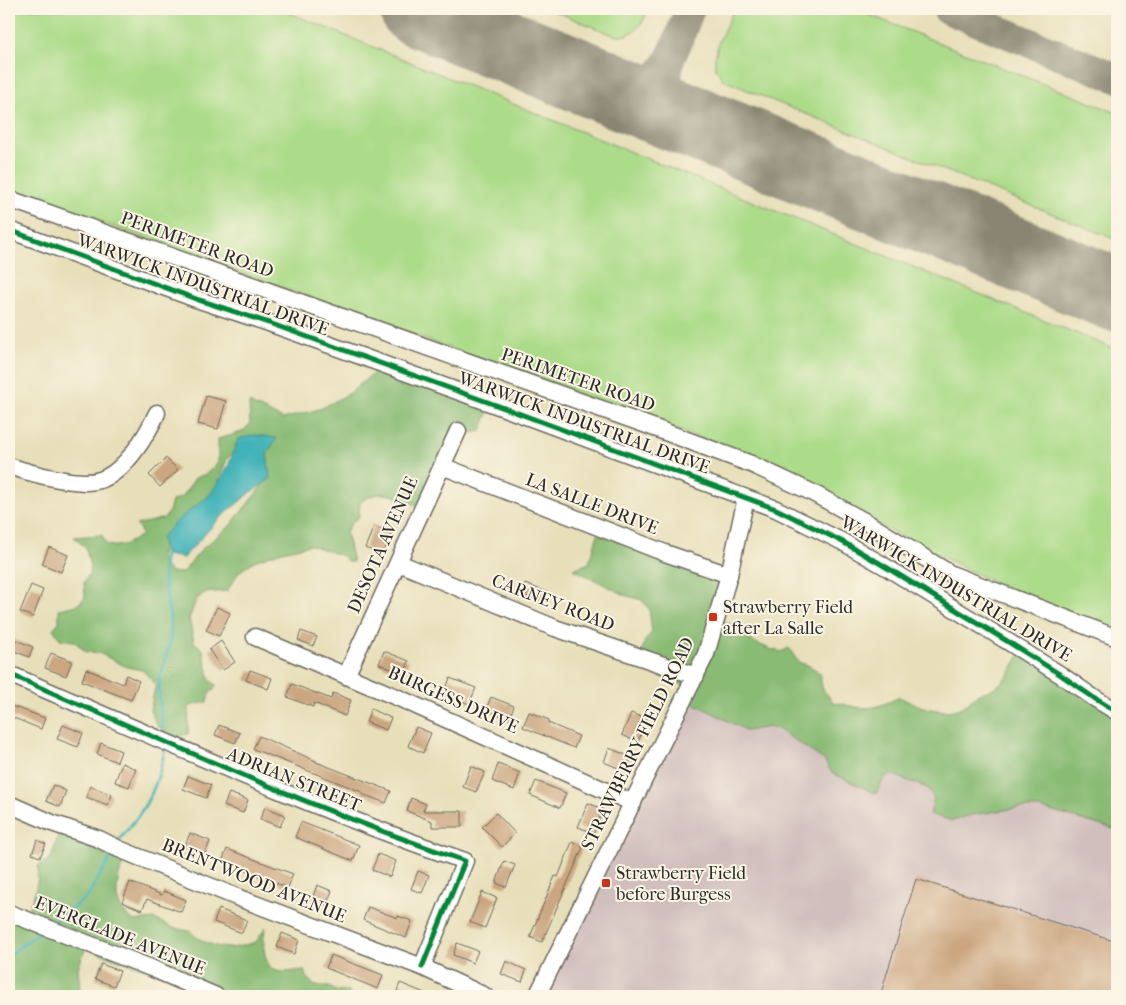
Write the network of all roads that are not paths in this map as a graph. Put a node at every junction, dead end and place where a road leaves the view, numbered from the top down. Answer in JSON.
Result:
{"nodes":[{"id":1,"x":9,"y":199,"type":"edge"},
{"id":2,"x":9,"y":230,"type":"edge"},
{"id":3,"x":157,"y":413,"type":"dead end"},
{"id":4,"x":458,"y":431,"type":"dead end"},
{"id":5,"x":9,"y":466,"type":"edge"},
{"id":6,"x":442,"y":466,"type":"junction"},
{"id":7,"x":746,"y":498,"type":"junction"},
{"id":8,"x":399,"y":563,"type":"junction"},
{"id":9,"x":729,"y":575,"type":"junction"},
{"id":10,"x":255,"y":637,"type":"dead end"},
{"id":11,"x":1117,"y":638,"type":"edge"},
{"id":12,"x":9,"y":674,"type":"edge"},
{"id":13,"x":346,"y":676,"type":"junction"},
{"id":14,"x":696,"y":676,"type":"junction"},
{"id":15,"x":1117,"y":712,"type":"edge"},
{"id":16,"x":633,"y":803,"type":"junction"},
{"id":17,"x":9,"y":804,"type":"edge"},
{"id":18,"x":9,"y":913,"type":"edge"},
{"id":19,"x":422,"y":967,"type":"junction"},
{"id":20,"x":216,"y":996,"type":"edge"},
{"id":21,"x":484,"y":996,"type":"edge"},
{"id":22,"x":537,"y":996,"type":"edge"}],
"edges":[{"from":1,"to":11,"type":"street","name":"PERIMETER ROAD"},
{"from":2,"to":7,"type":"street","name":"WARWICK INDUSTRIAL DRIVE"},
{"from":3,"to":5,"type":"street"},
{"from":4,"to":6,"type":"street","name":"DESOTA AVENUE"},
{"from":6,"to":8,"type":"street","name":"DESOTA AVENUE"},
{"from":6,"to":9,"type":"street","name":"LA SALLE DRIVE"},
{"from":7,"to":9,"type":"street","name":"STRAWBERRY FIELD ROAD"},
{"from":7,"to":15,"type":"street","name":"WARWICK INDUSTRIAL DRIVE"},
{"from":8,"to":13,"type":"street","name":"DESOTA AVENUE"},
{"from":8,"to":14,"type":"street","name":"CARNEY ROAD"},
{"from":9,"to":14,"type":"street","name":"STRAWBERRY FIELD ROAD"},
{"from":10,"to":13,"type":"street","name":"BURGESS DRIVE"},
{"from":12,"to":19,"type":"street","name":"ADRIAN STREET"},
{"from":13,"to":16,"type":"street","name":"BURGESS DRIVE"},
{"from":14,"to":16,"type":"street","name":"STRAWBERRY FIELD ROAD"},
{"from":16,"to":22,"type":"street","name":"STRAWBERRY FIELD ROAD"},
{"from":17,"to":19,"type":"street","name":"BRENTWOOD AVENUE"},
{"from":18,"to":20,"type":"street","name":"EVERGLADE AVENUE"},
{"from":19,"to":21,"type":"street","name":"BRENTWOOD AVENUE"}]}
